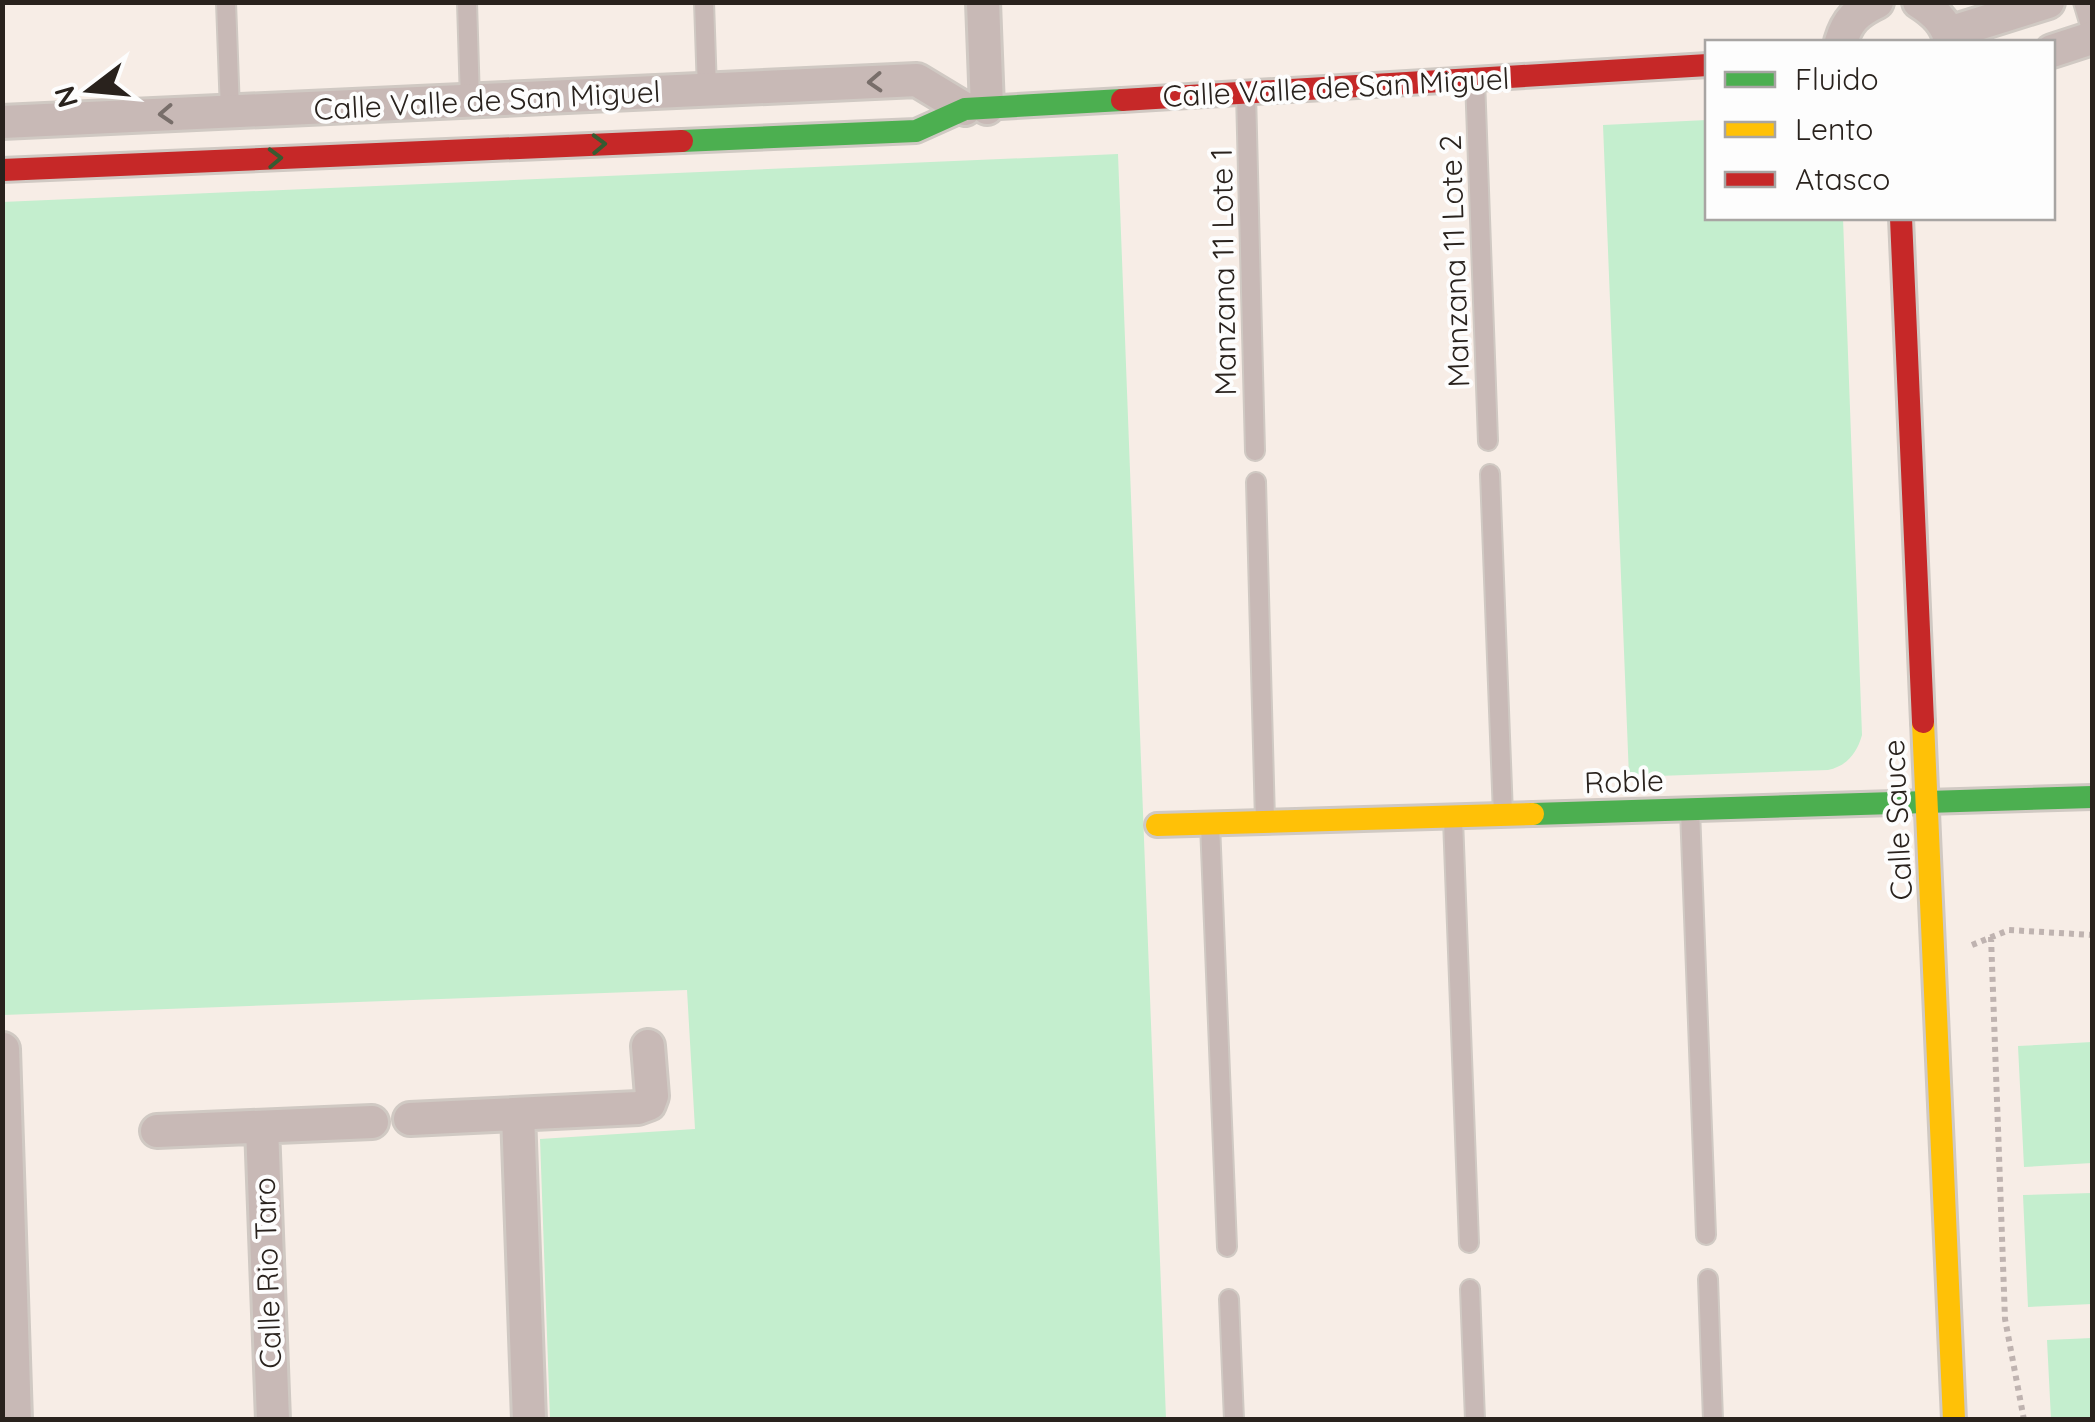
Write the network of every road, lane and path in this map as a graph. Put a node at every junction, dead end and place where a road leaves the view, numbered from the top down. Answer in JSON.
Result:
{"nodes":[{"id":1,"x":226,"y":2,"type":"edge"},
{"id":2,"x":467,"y":2,"type":"edge"},
{"id":3,"x":704,"y":2,"type":"edge"},
{"id":4,"x":983,"y":2,"type":"edge"},
{"id":5,"x":1876,"y":2,"type":"edge"},
{"id":6,"x":1919,"y":2,"type":"edge"},
{"id":7,"x":2048,"y":2,"type":"edge"},
{"id":8,"x":2083,"y":2,"type":"edge"},
{"id":9,"x":2092,"y":35,"type":"edge"},
{"id":10,"x":1950,"y":38,"type":"edge"},
{"id":11,"x":1842,"y":40,"type":"edge"},
{"id":12,"x":2055,"y":50,"type":"edge"},
{"id":13,"x":1705,"y":65,"type":"edge"},
{"id":14,"x":1475,"y":78,"type":"junction"},
{"id":15,"x":707,"y":90,"type":"junction"},
{"id":16,"x":1246,"y":92,"type":"junction"},
{"id":17,"x":470,"y":101,"type":"junction"},
{"id":18,"x":976,"y":108,"type":"junction"},
{"id":19,"x":230,"y":112,"type":"junction"},
{"id":20,"x":2,"y":122,"type":"edge"},
{"id":21,"x":2,"y":170,"type":"edge"},
{"id":22,"x":1900,"y":220,"type":"edge"},
{"id":23,"x":1488,"y":441,"type":"dead end"},
{"id":24,"x":1255,"y":451,"type":"dead end"},
{"id":25,"x":1490,"y":474,"type":"dead end"},
{"id":26,"x":1256,"y":482,"type":"dead end"},
{"id":27,"x":2092,"y":798,"type":"edge"},
{"id":28,"x":1926,"y":803,"type":"junction"},
{"id":29,"x":1690,"y":809,"type":"junction"},
{"id":30,"x":1503,"y":815,"type":"junction"},
{"id":31,"x":1453,"y":816,"type":"junction"},
{"id":32,"x":1265,"y":822,"type":"junction"},
{"id":33,"x":1210,"y":824,"type":"junction"},
{"id":34,"x":1157,"y":825,"type":"dead end"},
{"id":35,"x":2092,"y":935,"type":"edge"},
{"id":36,"x":1991,"y":937,"type":"junction"},
{"id":37,"x":1933,"y":960,"type":"junction"},
{"id":38,"x":648,"y":1046,"type":"dead end"},
{"id":39,"x":2,"y":1049,"type":"edge"},
{"id":40,"x":518,"y":1114,"type":"junction"},
{"id":41,"x":410,"y":1120,"type":"dead end"},
{"id":42,"x":372,"y":1122,"type":"dead end"},
{"id":43,"x":262,"y":1127,"type":"junction"},
{"id":44,"x":157,"y":1132,"type":"dead end"},
{"id":45,"x":4,"y":1136,"type":"edge"},
{"id":46,"x":1706,"y":1235,"type":"dead end"},
{"id":47,"x":1469,"y":1243,"type":"dead end"},
{"id":48,"x":1227,"y":1247,"type":"dead end"},
{"id":49,"x":1708,"y":1280,"type":"dead end"},
{"id":50,"x":1470,"y":1290,"type":"dead end"},
{"id":51,"x":1230,"y":1299,"type":"dead end"},
{"id":52,"x":8,"y":1386,"type":"edge"},
{"id":53,"x":16,"y":1420,"type":"edge"},
{"id":54,"x":273,"y":1420,"type":"edge"},
{"id":55,"x":529,"y":1420,"type":"edge"},
{"id":56,"x":1234,"y":1420,"type":"edge"},
{"id":57,"x":1475,"y":1420,"type":"edge"},
{"id":58,"x":1714,"y":1420,"type":"edge"},
{"id":59,"x":1954,"y":1420,"type":"edge"},
{"id":60,"x":2024,"y":1420,"type":"edge"}],
"edges":[{"from":1,"to":19,"type":"lane"},
{"from":2,"to":17,"type":"lane"},
{"from":3,"to":15,"type":"lane"},
{"from":4,"to":18,"type":"street"},
{"from":5,"to":11,"type":"street"},
{"from":6,"to":10,"type":"street"},
{"from":7,"to":10,"type":"street"},
{"from":8,"to":9,"type":"lane"},
{"from":9,"to":12,"type":"street"},
{"from":13,"to":14,"type":"street","name":"Calle Valle de San Miguel"},
{"from":14,"to":16,"type":"street","name":"Calle Valle de San Miguel"},
{"from":14,"to":23,"type":"lane","name":"Manzana 11 Lote 2"},
{"from":15,"to":17,"type":"street","name":"Calle Valle de San Miguel"},
{"from":18,"to":15,"type":"street","name":"Calle Valle de San Miguel","one_way":true},
{"from":16,"to":18,"type":"street","name":"Calle Valle de San Miguel"},
{"from":16,"to":24,"type":"lane","name":"Manzana 11 Lote 1"},
{"from":17,"to":19,"type":"street","name":"Calle Valle de San Miguel"},
{"from":21,"to":18,"type":"street","name":"Calle Valle de San Miguel","one_way":true},
{"from":19,"to":20,"type":"street","name":"Calle Valle de San Miguel","one_way":true},
{"from":22,"to":28,"type":"street","name":"Calle Sauce"},
{"from":25,"to":30,"type":"lane"},
{"from":26,"to":32,"type":"lane"},
{"from":27,"to":28,"type":"street","name":"Roble"},
{"from":28,"to":29,"type":"street","name":"Roble"},
{"from":28,"to":37,"type":"street","name":"Calle Sauce"},
{"from":29,"to":30,"type":"street","name":"Roble"},
{"from":29,"to":46,"type":"lane"},
{"from":30,"to":31,"type":"street","name":"Roble"},
{"from":31,"to":32,"type":"street","name":"Roble"},
{"from":31,"to":47,"type":"lane"},
{"from":32,"to":33,"type":"street","name":"Roble"},
{"from":33,"to":34,"type":"street","name":"Roble"},
{"from":33,"to":48,"type":"lane"},
{"from":35,"to":36,"type":"path"},
{"from":36,"to":37,"type":"path"},
{"from":36,"to":60,"type":"path"},
{"from":37,"to":59,"type":"street","name":"Calle Sauce"},
{"from":38,"to":40,"type":"street"},
{"from":39,"to":45,"type":"street"},
{"from":40,"to":41,"type":"street"},
{"from":40,"to":55,"type":"street"},
{"from":42,"to":43,"type":"street"},
{"from":43,"to":44,"type":"street"},
{"from":43,"to":54,"type":"street","name":"Calle Rio Taro"},
{"from":45,"to":52,"type":"street"},
{"from":49,"to":58,"type":"lane"},
{"from":50,"to":57,"type":"lane"},
{"from":51,"to":56,"type":"lane"},
{"from":52,"to":53,"type":"street"}]}
